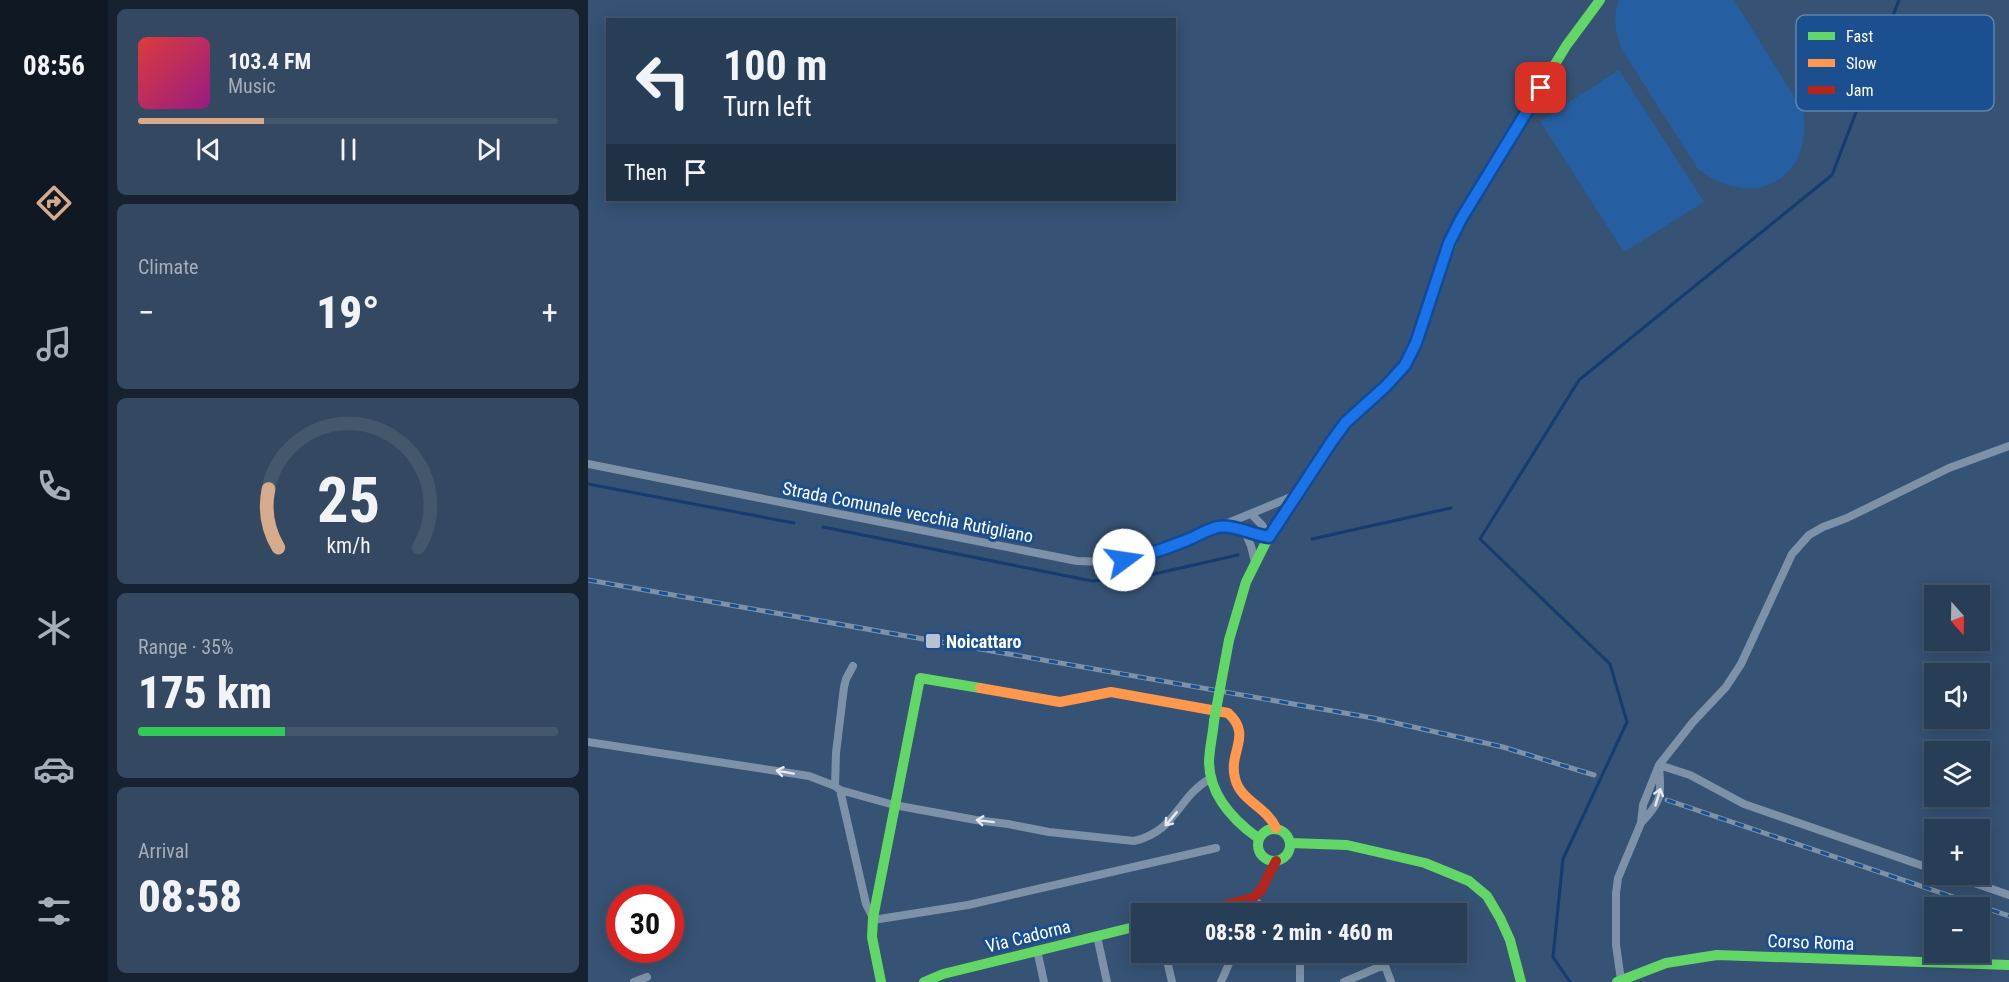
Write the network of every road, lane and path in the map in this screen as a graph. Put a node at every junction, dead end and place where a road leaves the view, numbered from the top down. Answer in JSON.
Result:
{"nodes":[{"id":1,"x":1600,"y":0,"type":"edge"},
{"id":2,"x":2009,"y":447,"type":"edge"},
{"id":3,"x":588,"y":464,"type":"edge"},
{"id":4,"x":1297,"y":495,"type":"junction"},
{"id":5,"x":1251,"y":514,"type":"junction"},
{"id":6,"x":1220,"y":526,"type":"junction"},
{"id":7,"x":1245,"y":532,"type":"junction"},
{"id":8,"x":1269,"y":537,"type":"junction"},
{"id":9,"x":1255,"y":562,"type":"junction"},
{"id":10,"x":853,"y":666,"type":"dead end"},
{"id":11,"x":588,"y":742,"type":"edge"},
{"id":12,"x":1659,"y":765,"type":"junction"},
{"id":13,"x":1211,"y":778,"type":"junction"},
{"id":14,"x":838,"y":788,"type":"junction"},
{"id":15,"x":894,"y":806,"type":"junction"},
{"id":16,"x":1641,"y":823,"type":"junction"},
{"id":17,"x":1276,"y":828,"type":"junction"},
{"id":18,"x":1258,"y":838,"type":"junction"},
{"id":19,"x":1290,"y":843,"type":"junction"},
{"id":20,"x":1216,"y":848,"type":"dead end"},
{"id":21,"x":1276,"y":861,"type":"junction"},
{"id":22,"x":1924,"y":866,"type":"edge"},
{"id":23,"x":1980,"y":885,"type":"edge"},
{"id":24,"x":2009,"y":895,"type":"edge"},
{"id":25,"x":1253,"y":898,"type":"junction"},
{"id":26,"x":1233,"y":903,"type":"edge"},
{"id":27,"x":1252,"y":903,"type":"edge"},
{"id":28,"x":1257,"y":903,"type":"edge"},
{"id":29,"x":873,"y":919,"type":"junction"},
{"id":30,"x":1131,"y":928,"type":"edge"},
{"id":31,"x":1097,"y":936,"type":"junction"},
{"id":32,"x":1037,"y":950,"type":"junction"},
{"id":33,"x":1168,"y":963,"type":"edge"},
{"id":34,"x":1229,"y":963,"type":"edge"},
{"id":35,"x":1300,"y":963,"type":"edge"},
{"id":36,"x":1384,"y":965,"type":"joint"},
{"id":37,"x":2009,"y":965,"type":"edge"},
{"id":38,"x":647,"y":977,"type":"dead end"},
{"id":39,"x":945,"y":978,"type":"edge"},
{"id":40,"x":1619,"y":981,"type":"edge"},
{"id":41,"x":634,"y":982,"type":"edge"},
{"id":42,"x":881,"y":982,"type":"edge"},
{"id":43,"x":924,"y":982,"type":"edge"},
{"id":44,"x":1044,"y":982,"type":"edge"},
{"id":45,"x":1107,"y":982,"type":"edge"},
{"id":46,"x":1172,"y":982,"type":"edge"},
{"id":47,"x":1221,"y":982,"type":"edge"},
{"id":48,"x":1299,"y":982,"type":"edge"},
{"id":49,"x":1344,"y":982,"type":"edge"},
{"id":50,"x":1391,"y":982,"type":"edge"},
{"id":51,"x":1521,"y":982,"type":"edge"}],
"edges":[{"from":1,"to":4,"type":"main road"},
{"from":2,"to":12,"type":"street"},
{"from":3,"to":6,"type":"street","name":"Strada Comunale vecchia Rutigliano"},
{"from":4,"to":5,"type":"street","name":"Strada Comunale vecchia Rutigliano"},
{"from":4,"to":8,"type":"main road"},
{"from":5,"to":6,"type":"street","name":"Strada Comunale vecchia Rutigliano"},
{"from":5,"to":8,"type":"street"},
{"from":6,"to":7,"type":"street"},
{"from":7,"to":8,"type":"street"},
{"from":7,"to":9,"type":"street"},
{"from":8,"to":9,"type":"main road"},
{"from":9,"to":13,"type":"main road","bridge":true},
{"from":10,"to":14,"type":"street"},
{"from":14,"to":11,"type":"street","one_way":true},
{"from":12,"to":16,"type":"street"},
{"from":16,"to":12,"type":"street","one_way":true},
{"from":12,"to":22,"type":"street"},
{"from":13,"to":15,"type":"street","one_way":true},
{"from":13,"to":18,"type":"main road"},
{"from":14,"to":15,"type":"street"},
{"from":14,"to":29,"type":"street"},
{"from":15,"to":17,"type":"main road"},
{"from":15,"to":29,"type":"main road"},
{"from":16,"to":40,"type":"street"},
{"from":17,"to":18,"type":"main road"},
{"from":17,"to":19,"type":"main road"},
{"from":18,"to":21,"type":"main road"},
{"from":19,"to":21,"type":"main road"},
{"from":19,"to":51,"type":"main road"},
{"from":20,"to":29,"type":"street"},
{"from":21,"to":25,"type":"main road"},
{"from":23,"to":24,"type":"street"},
{"from":25,"to":26,"type":"main road"},
{"from":25,"to":27,"type":"street"},
{"from":25,"to":28,"type":"street"},
{"from":29,"to":42,"type":"main road"},
{"from":30,"to":31,"type":"main road","name":"Via Cadorna"},
{"from":31,"to":32,"type":"main road","name":"Via Cadorna"},
{"from":31,"to":45,"type":"street"},
{"from":32,"to":39,"type":"main road","name":"Via Cadorna"},
{"from":32,"to":44,"type":"street"},
{"from":33,"to":46,"type":"street"},
{"from":34,"to":47,"type":"street"},
{"from":35,"to":48,"type":"street"},
{"from":36,"to":49,"type":"street"},
{"from":36,"to":50,"type":"street"},
{"from":37,"to":40,"type":"main road","name":"Corso Roma"},
{"from":38,"to":41,"type":"street"},
{"from":39,"to":43,"type":"main road","name":"Via Cadorna"}]}
